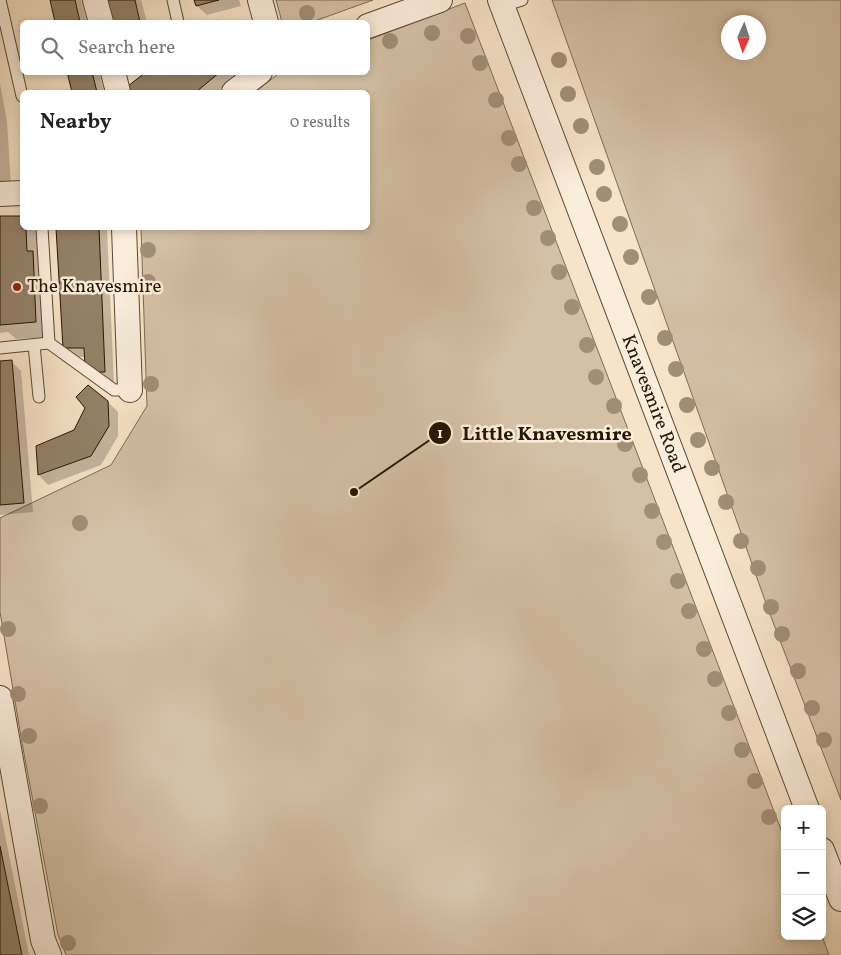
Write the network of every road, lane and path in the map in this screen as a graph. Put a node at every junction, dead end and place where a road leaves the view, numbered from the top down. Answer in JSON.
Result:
{"nodes":[{"id":1,"x":0,"y":0,"type":"edge"},
{"id":2,"x":95,"y":0,"type":"edge"},
{"id":3,"x":173,"y":0,"type":"edge"},
{"id":4,"x":260,"y":0,"type":"edge"},
{"id":5,"x":440,"y":0,"type":"edge"},
{"id":6,"x":508,"y":2,"type":"edge"},
{"id":7,"x":100,"y":20,"type":"edge"},
{"id":8,"x":178,"y":20,"type":"edge"},
{"id":9,"x":265,"y":20,"type":"edge"},
{"id":10,"x":370,"y":25,"type":"edge"},
{"id":11,"x":114,"y":75,"type":"edge"},
{"id":12,"x":256,"y":75,"type":"edge"},
{"id":13,"x":21,"y":90,"type":"edge"},
{"id":14,"x":118,"y":90,"type":"edge"},
{"id":15,"x":237,"y":90,"type":"edge"},
{"id":16,"x":20,"y":192,"type":"edge"},
{"id":17,"x":0,"y":194,"type":"edge"},
{"id":18,"x":42,"y":230,"type":"edge"},
{"id":19,"x":124,"y":230,"type":"edge"},
{"id":20,"x":34,"y":344,"type":"junction"},
{"id":21,"x":49,"y":344,"type":"junction"},
{"id":22,"x":0,"y":348,"type":"edge"},
{"id":23,"x":130,"y":390,"type":"joint"},
{"id":24,"x":39,"y":397,"type":"dead end"},
{"id":25,"x":0,"y":698,"type":"edge"},
{"id":26,"x":805,"y":805,"type":"edge"},
{"id":27,"x":826,"y":860,"type":"edge"},
{"id":28,"x":841,"y":899,"type":"edge"},
{"id":29,"x":49,"y":955,"type":"edge"}],
"edges":[{"from":1,"to":13,"type":"lane"},
{"from":2,"to":7,"type":"street"},
{"from":3,"to":8,"type":"lane"},
{"from":4,"to":9,"type":"street"},
{"from":5,"to":10,"type":"street"},
{"from":6,"to":26,"type":"street","name":"Knavesmire Road"},
{"from":11,"to":14,"type":"street"},
{"from":12,"to":15,"type":"street"},
{"from":16,"to":17,"type":"street"},
{"from":18,"to":21,"type":"lane"},
{"from":19,"to":23,"type":"street"},
{"from":20,"to":21,"type":"lane"},
{"from":20,"to":22,"type":"lane"},
{"from":20,"to":24,"type":"lane"},
{"from":21,"to":23,"type":"lane"},
{"from":25,"to":29,"type":"street"},
{"from":27,"to":28,"type":"street"}]}
